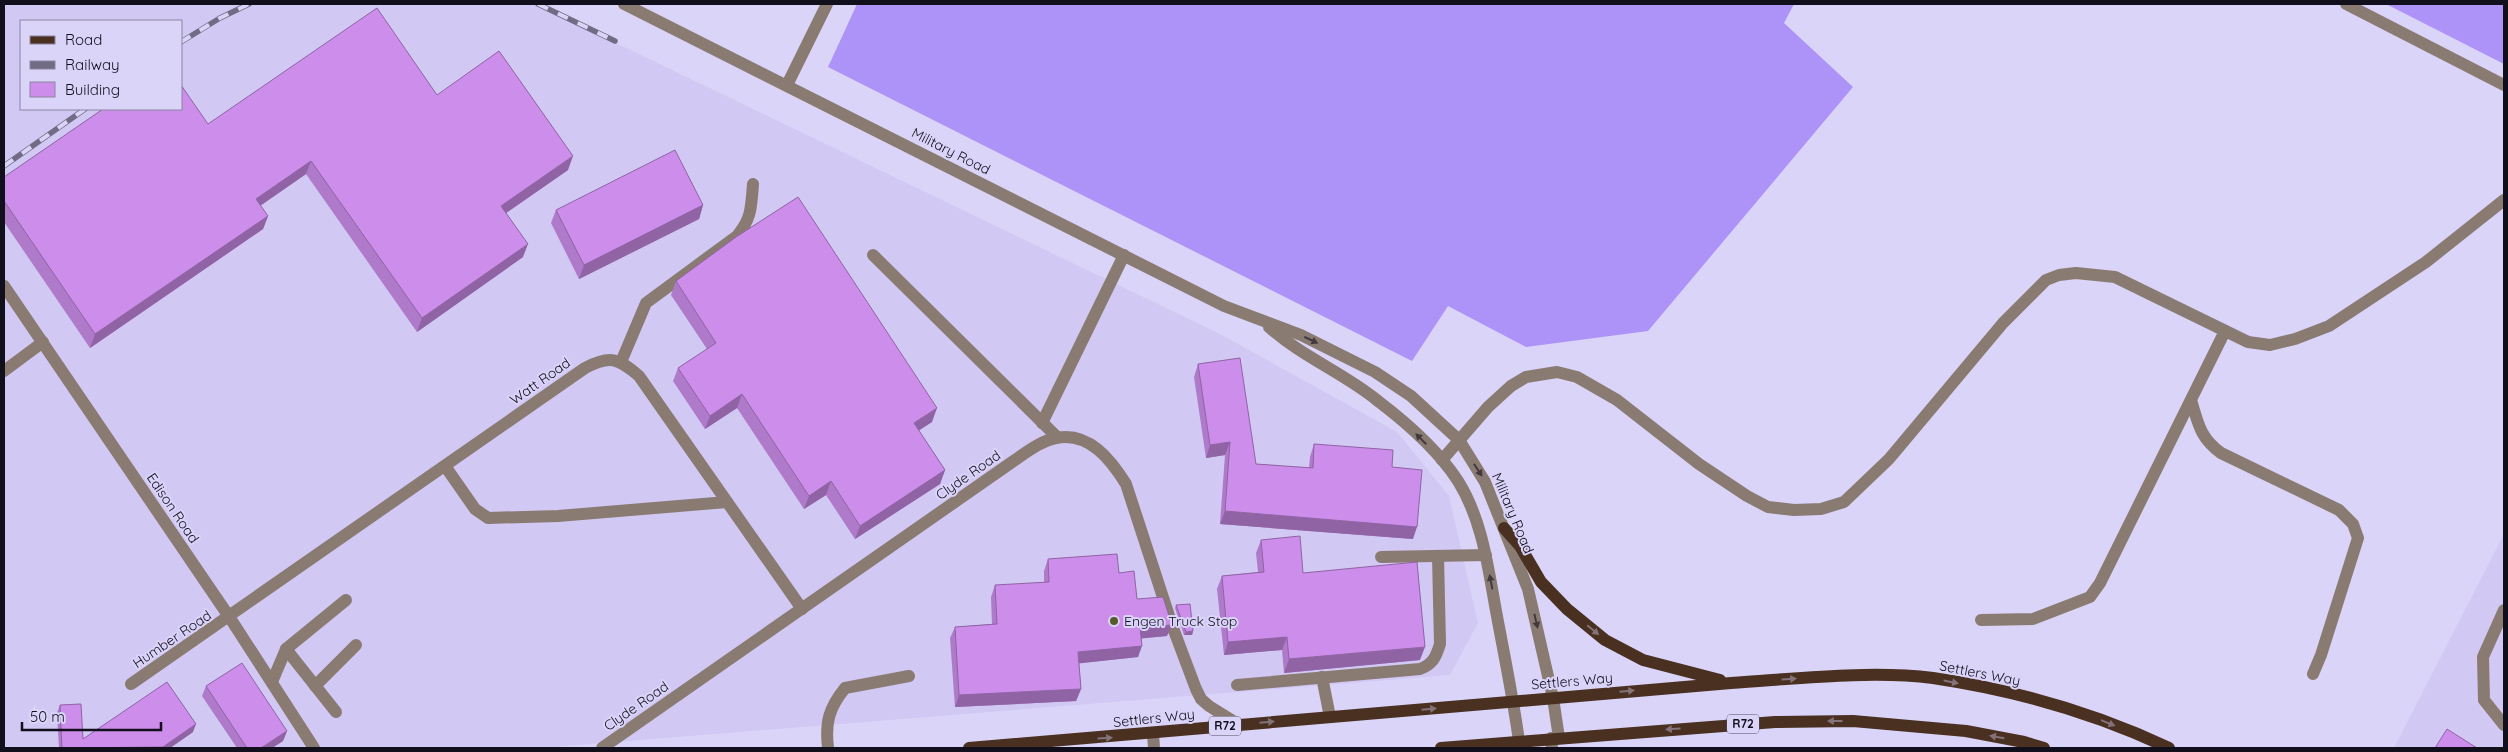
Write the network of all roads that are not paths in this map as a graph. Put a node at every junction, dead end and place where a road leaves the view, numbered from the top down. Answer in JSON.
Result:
{"nodes":[{"id":1,"x":624,"y":4,"type":"edge"},
{"id":2,"x":827,"y":4,"type":"edge"},
{"id":3,"x":2346,"y":4,"type":"edge"},
{"id":4,"x":646,"y":9,"type":"edge"},
{"id":5,"x":787,"y":85,"type":"junction"},
{"id":6,"x":2504,"y":85,"type":"edge"},
{"id":7,"x":753,"y":184,"type":"dead end"},
{"id":8,"x":2504,"y":200,"type":"edge"},
{"id":9,"x":1124,"y":255,"type":"junction"},
{"id":10,"x":873,"y":256,"type":"dead end"},
{"id":11,"x":4,"y":286,"type":"edge"},
{"id":12,"x":1266,"y":323,"type":"junction"},
{"id":13,"x":2225,"y":331,"type":"junction"},
{"id":14,"x":43,"y":342,"type":"junction"},
{"id":15,"x":621,"y":362,"type":"junction"},
{"id":16,"x":4,"y":371,"type":"edge"},
{"id":17,"x":2191,"y":400,"type":"junction"},
{"id":18,"x":1042,"y":423,"type":"junction"},
{"id":19,"x":1057,"y":438,"type":"junction"},
{"id":20,"x":1459,"y":440,"type":"junction"},
{"id":21,"x":1442,"y":460,"type":"junction"},
{"id":22,"x":446,"y":466,"type":"junction"},
{"id":23,"x":727,"y":502,"type":"junction"},
{"id":24,"x":1504,"y":528,"type":"junction"},
{"id":25,"x":1486,"y":555,"type":"junction"},
{"id":26,"x":1438,"y":556,"type":"junction"},
{"id":27,"x":1381,"y":557,"type":"dead end"},
{"id":28,"x":346,"y":600,"type":"dead end"},
{"id":29,"x":802,"y":609,"type":"junction"},
{"id":30,"x":2504,"y":610,"type":"edge"},
{"id":31,"x":230,"y":618,"type":"junction"},
{"id":32,"x":1981,"y":620,"type":"dead end"},
{"id":33,"x":356,"y":645,"type":"dead end"},
{"id":34,"x":286,"y":649,"type":"junction"},
{"id":35,"x":2313,"y":674,"type":"dead end"},
{"id":36,"x":909,"y":676,"type":"dead end"},
{"id":37,"x":1322,"y":677,"type":"junction"},
{"id":38,"x":272,"y":682,"type":"junction"},
{"id":39,"x":1731,"y":683,"type":"junction"},
{"id":40,"x":131,"y":684,"type":"dead end"},
{"id":41,"x":1237,"y":685,"type":"dead end"},
{"id":42,"x":315,"y":686,"type":"junction"},
{"id":43,"x":1553,"y":698,"type":"junction"},
{"id":44,"x":1514,"y":702,"type":"junction"},
{"id":45,"x":336,"y":712,"type":"dead end"},
{"id":46,"x":1330,"y":717,"type":"junction"},
{"id":47,"x":1238,"y":724,"type":"junction"},
{"id":48,"x":2504,"y":725,"type":"edge"},
{"id":49,"x":1153,"y":734,"type":"junction"},
{"id":50,"x":1519,"y":741,"type":"junction"},
{"id":51,"x":1554,"y":741,"type":"edge"},
{"id":52,"x":314,"y":748,"type":"edge"},
{"id":53,"x":602,"y":748,"type":"edge"},
{"id":54,"x":828,"y":748,"type":"edge"},
{"id":55,"x":969,"y":748,"type":"edge"},
{"id":56,"x":1154,"y":748,"type":"edge"},
{"id":57,"x":1441,"y":748,"type":"edge"},
{"id":58,"x":2044,"y":748,"type":"edge"},
{"id":59,"x":2169,"y":748,"type":"edge"}],
"edges":[{"from":1,"to":4,"type":"street","name":"Military Road"},
{"from":2,"to":5,"type":"street"},
{"from":3,"to":6,"type":"street"},
{"from":4,"to":5,"type":"street","name":"Military Road"},
{"from":5,"to":9,"type":"street","name":"Military Road"},
{"from":7,"to":15,"type":"street"},
{"from":8,"to":13,"type":"street"},
{"from":9,"to":12,"type":"street","name":"Military Road"},
{"from":9,"to":18,"type":"street"},
{"from":10,"to":18,"type":"street"},
{"from":11,"to":14,"type":"street","name":"Edison Road"},
{"from":12,"to":20,"type":"street","name":"Military Road","one_way":true},
{"from":21,"to":12,"type":"street","name":"Military Road","one_way":true},
{"from":13,"to":17,"type":"street"},
{"from":13,"to":20,"type":"street"},
{"from":14,"to":16,"type":"street"},
{"from":14,"to":31,"type":"street","name":"Edison Road"},
{"from":15,"to":22,"type":"street","name":"Watt Road"},
{"from":15,"to":23,"type":"street"},
{"from":17,"to":32,"type":"street"},
{"from":17,"to":35,"type":"street"},
{"from":18,"to":19,"type":"street"},
{"from":19,"to":29,"type":"street","name":"Clyde Road"},
{"from":19,"to":47,"type":"street","name":"Clyde Road"},
{"from":20,"to":21,"type":"street"},
{"from":20,"to":24,"type":"street","name":"Military Road","one_way":true},
{"from":21,"to":25,"type":"street","name":"Military Road"},
{"from":22,"to":23,"type":"street"},
{"from":22,"to":31,"type":"street","name":"Watt Road"},
{"from":23,"to":29,"type":"street"},
{"from":24,"to":39,"type":"main road","one_way":true},
{"from":24,"to":43,"type":"street","name":"Military Road","one_way":true},
{"from":25,"to":26,"type":"street"},
{"from":44,"to":25,"type":"street","name":"Military Road","one_way":true},
{"from":26,"to":27,"type":"street"},
{"from":26,"to":37,"type":"street"},
{"from":28,"to":34,"type":"street"},
{"from":29,"to":53,"type":"street","name":"Clyde Road"},
{"from":30,"to":48,"type":"street"},
{"from":31,"to":38,"type":"street","name":"Edison Road"},
{"from":31,"to":40,"type":"street","name":"Humber Road"},
{"from":33,"to":42,"type":"street"},
{"from":34,"to":38,"type":"street"},
{"from":34,"to":42,"type":"street"},
{"from":36,"to":54,"type":"street"},
{"from":37,"to":41,"type":"street"},
{"from":37,"to":46,"type":"street"},
{"from":38,"to":52,"type":"street","name":"Edison Road"},
{"from":43,"to":39,"type":"main road","name":"Settlers Way","number":"R72","one_way":true},
{"from":39,"to":59,"type":"main road","name":"Settlers Way","number":"R72","one_way":true},
{"from":42,"to":45,"type":"street"},
{"from":43,"to":44,"type":"main road","name":"Settlers Way","number":"R72"},
{"from":43,"to":51,"type":"street","name":"Military Road"},
{"from":46,"to":44,"type":"main road","name":"Settlers Way","number":"R72","one_way":true},
{"from":44,"to":50,"type":"street","name":"Military Road"},
{"from":47,"to":46,"type":"main road","name":"Settlers Way","number":"R72","one_way":true},
{"from":47,"to":49,"type":"main road","name":"Settlers Way","number":"R72"},
{"from":55,"to":49,"type":"main road","name":"Settlers Way","number":"R72","one_way":true},
{"from":49,"to":56,"type":"street"},
{"from":50,"to":51,"type":"main road","number":"R72"},
{"from":50,"to":57,"type":"main road","number":"R72"},
{"from":58,"to":51,"type":"main road","number":"R72","one_way":true}]}
